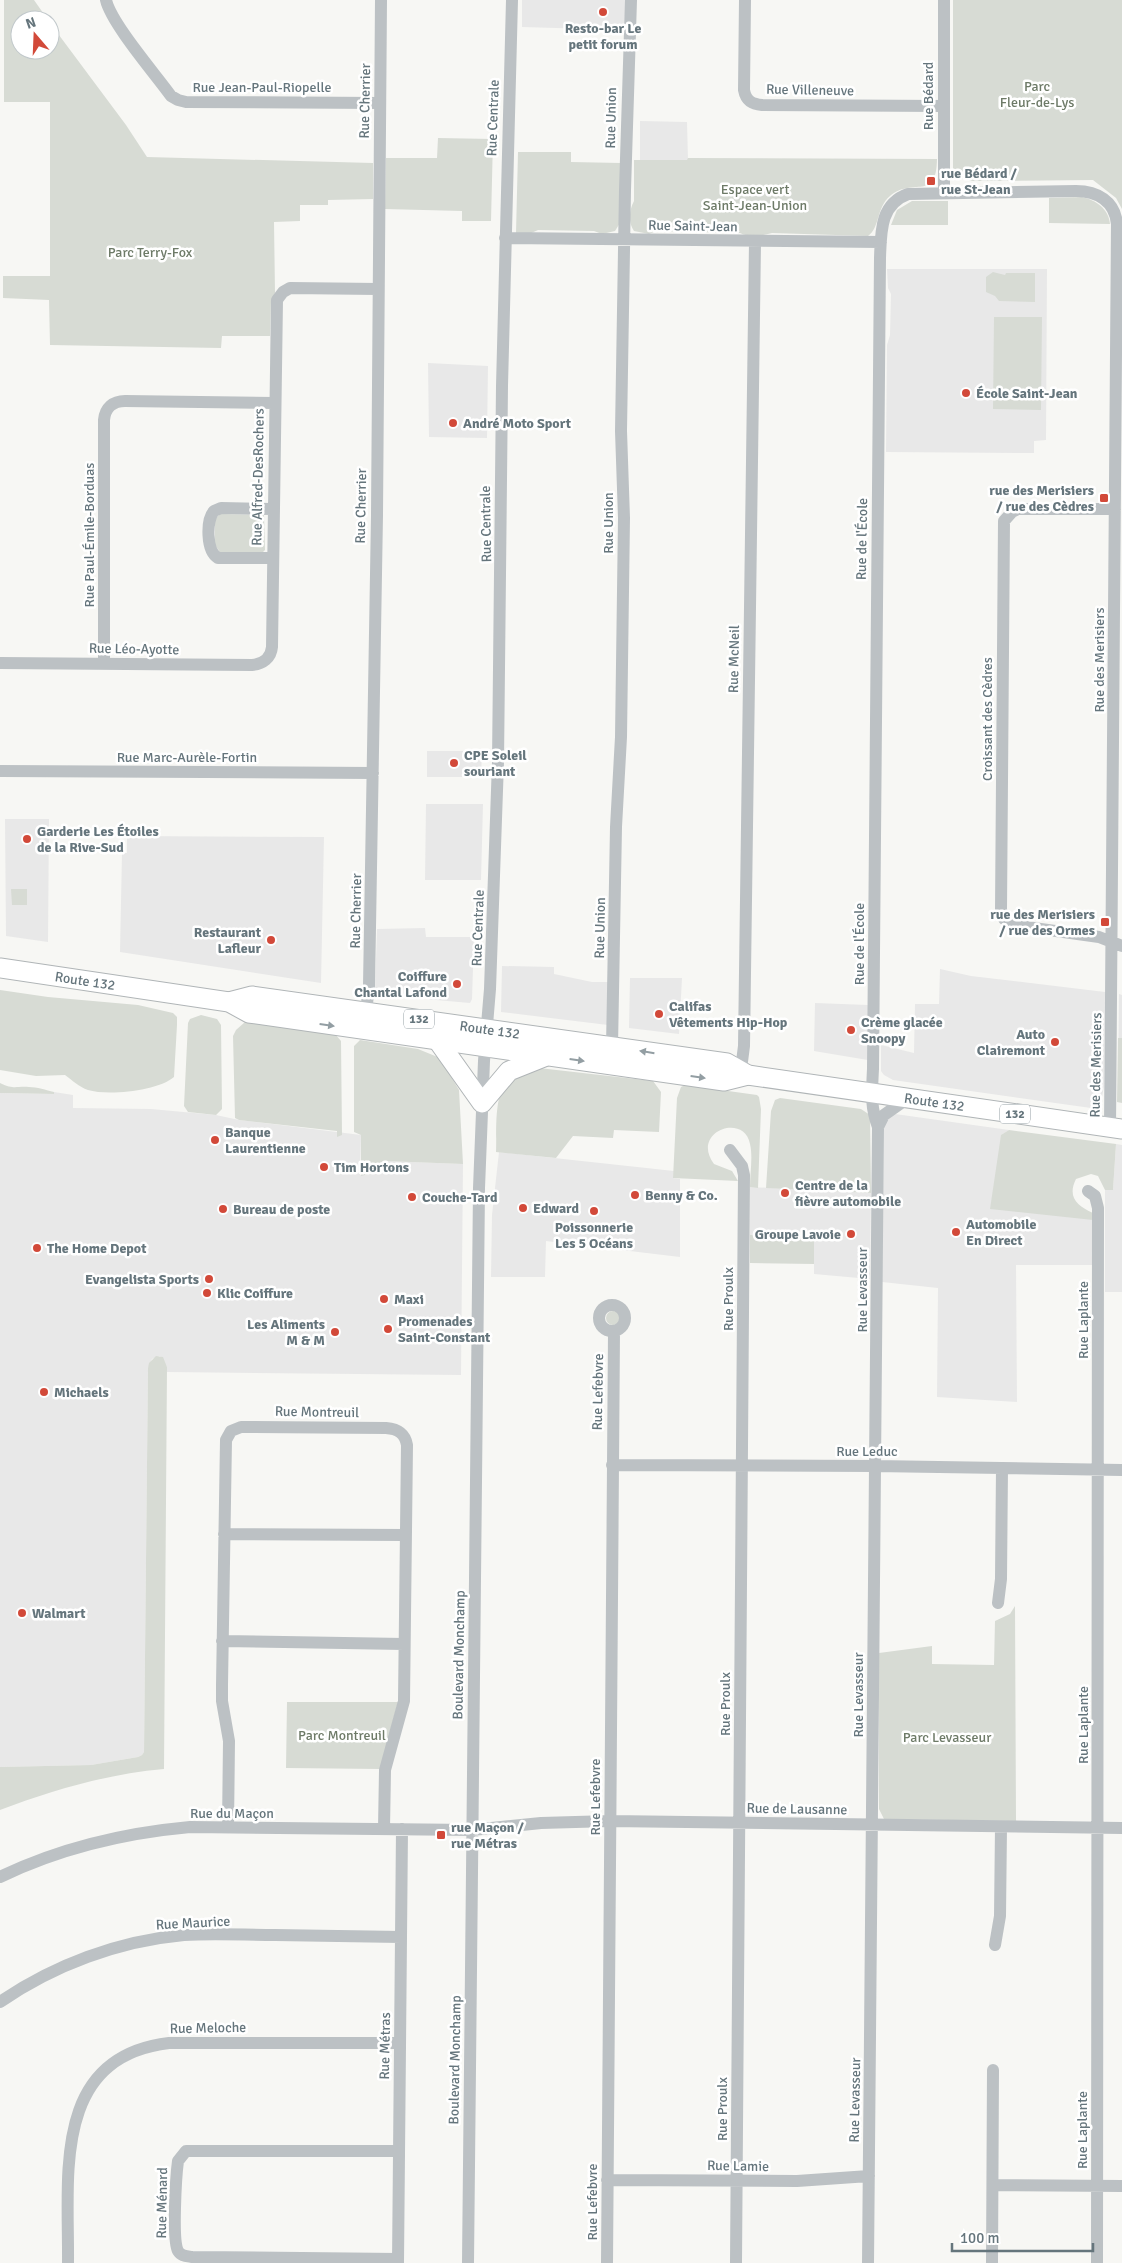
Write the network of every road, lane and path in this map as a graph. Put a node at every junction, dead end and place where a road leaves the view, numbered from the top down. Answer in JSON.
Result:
{"nodes":[{"id":1,"x":106,"y":0,"type":"edge"},
{"id":2,"x":381,"y":0,"type":"edge"},
{"id":3,"x":512,"y":0,"type":"edge"},
{"id":4,"x":631,"y":0,"type":"edge"},
{"id":5,"x":745,"y":0,"type":"edge"},
{"id":6,"x":944,"y":0,"type":"edge"},
{"id":7,"x":380,"y":103,"type":"junction"},
{"id":8,"x":943,"y":106,"type":"junction"},
{"id":9,"x":944,"y":193,"type":"junction"},
{"id":10,"x":1102,"y":197,"type":"joint"},
{"id":11,"x":506,"y":238,"type":"junction"},
{"id":12,"x":625,"y":240,"type":"junction"},
{"id":13,"x":755,"y":242,"type":"junction"},
{"id":14,"x":881,"y":242,"type":"junction"},
{"id":15,"x":1120,"y":278,"type":"edge"},
{"id":16,"x":378,"y":289,"type":"junction"},
{"id":17,"x":1119,"y":386,"type":"edge"},
{"id":18,"x":274,"y":403,"type":"junction"},
{"id":19,"x":273,"y":509,"type":"junction"},
{"id":20,"x":1115,"y":510,"type":"junction"},
{"id":21,"x":272,"y":558,"type":"junction"},
{"id":22,"x":267,"y":659,"type":"joint"},
{"id":23,"x":0,"y":663,"type":"edge"},
{"id":24,"x":104,"y":664,"type":"junction"},
{"id":25,"x":0,"y":771,"type":"edge"},
{"id":26,"x":373,"y":772,"type":"junction"},
{"id":27,"x":1117,"y":944,"type":"edge"},
{"id":28,"x":0,"y":968,"type":"edge"},
{"id":29,"x":229,"y":1002,"type":"junction"},
{"id":30,"x":366,"y":1012,"type":"junction"},
{"id":31,"x":486,"y":1038,"type":"junction"},
{"id":32,"x":438,"y":1041,"type":"junction"},
{"id":33,"x":612,"y":1047,"type":"junction"},
{"id":34,"x":547,"y":1056,"type":"junction"},
{"id":35,"x":743,"y":1075,"type":"junction"},
{"id":36,"x":870,"y":1093,"type":"junction"},
{"id":37,"x":908,"y":1098,"type":"junction"},
{"id":38,"x":482,"y":1103,"type":"junction"},
{"id":39,"x":878,"y":1127,"type":"junction"},
{"id":40,"x":1116,"y":1129,"type":"edge"},
{"id":41,"x":730,"y":1150,"type":"dead end"},
{"id":42,"x":1088,"y":1191,"type":"dead end"},
{"id":43,"x":614,"y":1332,"type":"dead end"},
{"id":44,"x":612,"y":1465,"type":"junction"},
{"id":45,"x":742,"y":1465,"type":"junction"},
{"id":46,"x":875,"y":1466,"type":"junction"},
{"id":47,"x":1002,"y":1468,"type":"junction"},
{"id":48,"x":1098,"y":1470,"type":"junction"},
{"id":49,"x":1122,"y":1470,"type":"edge"},
{"id":50,"x":224,"y":1534,"type":"junction"},
{"id":51,"x":405,"y":1535,"type":"junction"},
{"id":52,"x":998,"y":1602,"type":"dead end"},
{"id":53,"x":222,"y":1641,"type":"junction"},
{"id":54,"x":404,"y":1644,"type":"junction"},
{"id":55,"x":610,"y":1821,"type":"junction"},
{"id":56,"x":739,"y":1823,"type":"junction"},
{"id":57,"x":872,"y":1826,"type":"junction"},
{"id":58,"x":228,"y":1827,"type":"junction"},
{"id":59,"x":1001,"y":1827,"type":"junction"},
{"id":60,"x":1097,"y":1827,"type":"junction"},
{"id":61,"x":1122,"y":1828,"type":"edge"},
{"id":62,"x":384,"y":1829,"type":"junction"},
{"id":63,"x":402,"y":1829,"type":"junction"},
{"id":64,"x":472,"y":1830,"type":"junction"},
{"id":65,"x":0,"y":1877,"type":"edge"},
{"id":66,"x":401,"y":1937,"type":"junction"},
{"id":67,"x":995,"y":1945,"type":"dead end"},
{"id":68,"x":0,"y":2002,"type":"edge"},
{"id":69,"x":400,"y":2043,"type":"junction"},
{"id":70,"x":993,"y":2070,"type":"dead end"},
{"id":71,"x":399,"y":2151,"type":"junction"},
{"id":72,"x":869,"y":2176,"type":"junction"},
{"id":73,"x":607,"y":2180,"type":"junction"},
{"id":74,"x":737,"y":2181,"type":"junction"},
{"id":75,"x":993,"y":2185,"type":"junction"},
{"id":76,"x":1098,"y":2185,"type":"junction"},
{"id":77,"x":1122,"y":2186,"type":"edge"},
{"id":78,"x":398,"y":2261,"type":"edge"},
{"id":79,"x":68,"y":2263,"type":"edge"},
{"id":80,"x":468,"y":2263,"type":"edge"},
{"id":81,"x":607,"y":2263,"type":"edge"},
{"id":82,"x":736,"y":2263,"type":"edge"},
{"id":83,"x":868,"y":2263,"type":"edge"},
{"id":84,"x":992,"y":2263,"type":"edge"},
{"id":85,"x":1097,"y":2263,"type":"edge"}],
"edges":[{"from":1,"to":7,"type":"street","name":"Rue Jean-Paul-Riopelle"},
{"from":2,"to":7,"type":"street","name":"Rue Cherrier"},
{"from":3,"to":11,"type":"street","name":"Rue Centrale"},
{"from":4,"to":12,"type":"street","name":"Rue Union"},
{"from":5,"to":8,"type":"street","name":"Rue Villeneuve"},
{"from":6,"to":8,"type":"street","name":"Rue Bédard"},
{"from":7,"to":16,"type":"street","name":"Rue Cherrier"},
{"from":8,"to":9,"type":"street","name":"Rue Bédard"},
{"from":9,"to":10,"type":"street","name":"Rue de l'École"},
{"from":9,"to":14,"type":"street","name":"Rue de l'École"},
{"from":10,"to":15,"type":"street","name":"Rue des Merisiers"},
{"from":11,"to":12,"type":"street","name":"Rue Saint-Jean"},
{"from":11,"to":31,"type":"street","name":"Rue Centrale"},
{"from":12,"to":13,"type":"street","name":"Rue Saint-Jean"},
{"from":12,"to":33,"type":"street","name":"Rue Union"},
{"from":13,"to":14,"type":"street","name":"Rue Saint-Jean"},
{"from":13,"to":35,"type":"street","name":"Rue McNeil"},
{"from":14,"to":36,"type":"street","name":"Rue de l'École"},
{"from":15,"to":17,"type":"street","name":"Rue des Merisiers"},
{"from":16,"to":18,"type":"street","name":"Rue Alfred-DesRochers"},
{"from":16,"to":26,"type":"street","name":"Rue Cherrier"},
{"from":17,"to":20,"type":"street","name":"Rue des Merisiers"},
{"from":18,"to":19,"type":"street","name":"Rue Alfred-DesRochers"},
{"from":18,"to":24,"type":"street","name":"Rue Paul-Émile-Borduas"},
{"from":19,"to":21,"type":"street","name":"Rue Alfred-DesRochers"},
{"from":19,"to":21,"type":"street"},
{"from":20,"to":27,"type":"street","name":"Rue des Merisiers"},
{"from":20,"to":27,"type":"street","name":"Croissant des Cèdres"},
{"from":21,"to":22,"type":"street","name":"Rue Alfred-DesRochers"},
{"from":22,"to":24,"type":"street","name":"Rue Léo-Ayotte"},
{"from":23,"to":24,"type":"street","name":"Rue Léo-Ayotte"},
{"from":25,"to":26,"type":"street","name":"Rue Marc-Aurèle-Fortin"},
{"from":26,"to":30,"type":"street","name":"Rue Cherrier"},
{"from":27,"to":40,"type":"street","name":"Rue des Merisiers"},
{"from":28,"to":29,"type":"highway","name":"Route 132","number":"132"},
{"from":29,"to":30,"type":"highway","name":"Route 132","number":"132"},
{"from":29,"to":32,"type":"highway","name":"Route 132","number":"132","one_way":true},
{"from":30,"to":31,"type":"highway","name":"Route 132","number":"132"},
{"from":31,"to":32,"type":"highway","name":"Route 132","number":"132"},
{"from":31,"to":33,"type":"highway","name":"Route 132","number":"132"},
{"from":31,"to":34,"type":"highway","name":"Route 132","number":"132"},
{"from":31,"to":38,"type":"street","name":"Boulevard Monchamp"},
{"from":32,"to":38,"type":"highway"},
{"from":35,"to":33,"type":"highway","name":"Route 132","number":"132","one_way":true},
{"from":34,"to":35,"type":"highway","name":"Route 132","number":"132","one_way":true},
{"from":34,"to":38,"type":"highway"},
{"from":35,"to":36,"type":"highway","name":"Route 132","number":"132"},
{"from":36,"to":37,"type":"highway","name":"Route 132","number":"132"},
{"from":36,"to":39,"type":"street","name":"Rue Levasseur"},
{"from":37,"to":39,"type":"street"},
{"from":37,"to":40,"type":"highway","name":"Route 132","number":"132"},
{"from":38,"to":64,"type":"street","name":"Boulevard Monchamp"},
{"from":39,"to":46,"type":"street","name":"Rue Levasseur"},
{"from":41,"to":45,"type":"street","name":"Rue Proulx"},
{"from":42,"to":48,"type":"street","name":"Rue Laplante"},
{"from":43,"to":44,"type":"street","name":"Rue Lefebvre"},
{"from":44,"to":45,"type":"street","name":"Rue Leduc"},
{"from":44,"to":55,"type":"street","name":"Rue Lefebvre"},
{"from":45,"to":46,"type":"street","name":"Rue Leduc"},
{"from":45,"to":56,"type":"street","name":"Rue Proulx"},
{"from":46,"to":47,"type":"street","name":"Rue Leduc"},
{"from":46,"to":57,"type":"street","name":"Rue Levasseur"},
{"from":47,"to":48,"type":"street","name":"Rue Leduc"},
{"from":47,"to":52,"type":"street"},
{"from":48,"to":49,"type":"street","name":"Rue Leduc"},
{"from":48,"to":60,"type":"street","name":"Rue Laplante"},
{"from":50,"to":51,"type":"street"},
{"from":50,"to":51,"type":"street","name":"Rue Montreuil"},
{"from":50,"to":53,"type":"street","name":"Rue Montreuil"},
{"from":51,"to":54,"type":"street","name":"Rue Montreuil"},
{"from":53,"to":54,"type":"street"},
{"from":53,"to":58,"type":"street","name":"Rue Montreuil"},
{"from":54,"to":62,"type":"street","name":"Rue Montreuil"},
{"from":55,"to":56,"type":"street","name":"Rue de Lausanne"},
{"from":55,"to":64,"type":"street","name":"Rue de Lausanne"},
{"from":55,"to":73,"type":"street","name":"Rue Lefebvre"},
{"from":56,"to":57,"type":"street","name":"Rue de Lausanne"},
{"from":56,"to":74,"type":"street","name":"Rue Proulx"},
{"from":57,"to":59,"type":"street","name":"Rue de Lausanne"},
{"from":57,"to":72,"type":"street","name":"Rue Levasseur"},
{"from":58,"to":62,"type":"street","name":"Rue du Maçon"},
{"from":58,"to":65,"type":"street","name":"Rue du Maçon"},
{"from":59,"to":60,"type":"street","name":"Rue de Lausanne"},
{"from":59,"to":67,"type":"street"},
{"from":60,"to":61,"type":"street","name":"Rue de Lausanne"},
{"from":60,"to":76,"type":"street","name":"Rue Laplante"},
{"from":62,"to":63,"type":"street","name":"Rue du Maçon"},
{"from":63,"to":64,"type":"street","name":"Rue du Maçon"},
{"from":63,"to":66,"type":"street","name":"Rue Métras"},
{"from":64,"to":80,"type":"street","name":"Boulevard Monchamp"},
{"from":66,"to":68,"type":"street","name":"Rue Maurice"},
{"from":66,"to":69,"type":"street","name":"Rue Métras"},
{"from":69,"to":71,"type":"street","name":"Rue Métras"},
{"from":69,"to":79,"type":"street","name":"Rue Meloche"},
{"from":70,"to":75,"type":"street"},
{"from":71,"to":78,"type":"street","name":"Rue Métras"},
{"from":71,"to":78,"type":"street","name":"Rue Ménard"},
{"from":72,"to":74,"type":"street","name":"Rue Lamie"},
{"from":72,"to":83,"type":"street","name":"Rue Levasseur"},
{"from":73,"to":74,"type":"street","name":"Rue Lamie"},
{"from":73,"to":81,"type":"street","name":"Rue Lefebvre"},
{"from":74,"to":82,"type":"street","name":"Rue Proulx"},
{"from":75,"to":76,"type":"street"},
{"from":75,"to":84,"type":"street"},
{"from":76,"to":77,"type":"street"},
{"from":76,"to":85,"type":"street","name":"Rue Laplante"}]}
